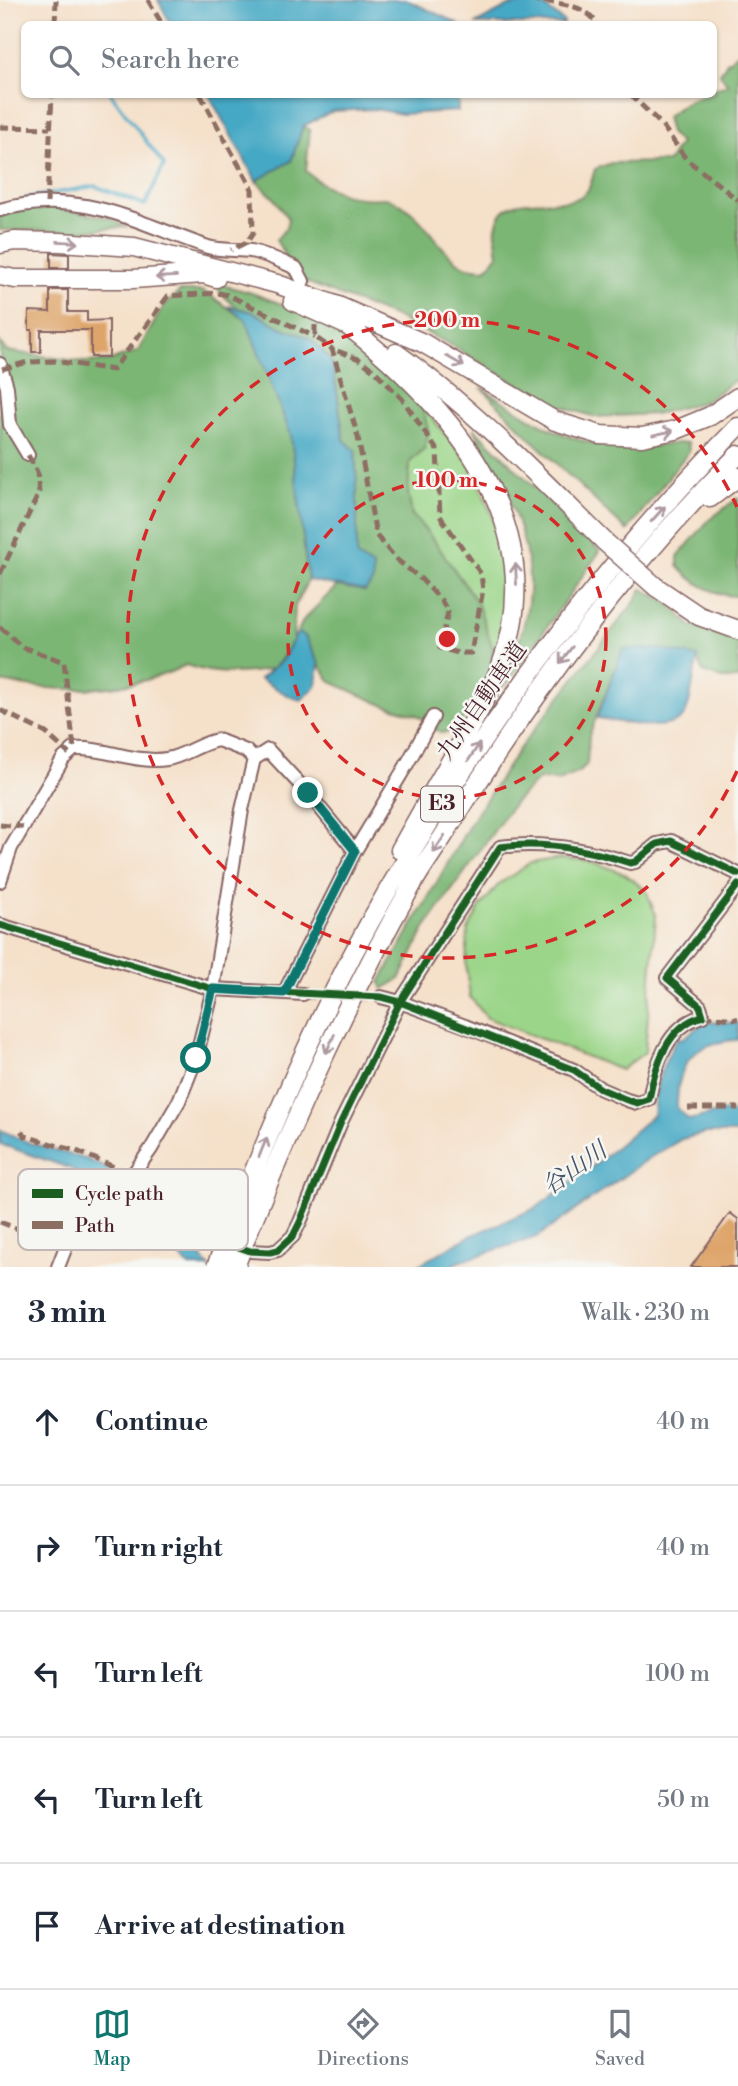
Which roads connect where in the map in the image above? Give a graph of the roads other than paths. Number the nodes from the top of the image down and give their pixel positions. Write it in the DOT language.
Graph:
graph roads {
  1 [pos="0,210"];
  2 [pos="0,244"];
  3 [pos="0,276"];
  4 [pos="303,281"];
  5 [pos="371,321"];
  6 [pos="348,326"];
  7 [pos="0,364"];
  8 [pos="738,397"];
  9 [pos="738,427"];
  10 [pos="28,455"];
  11 [pos="738,455"];
  12 [pos="738,477"];
  13 [pos="608,538"];
  14 [pos="659,582"];
  15 [pos="738,619"];
  16 [pos="588,626"];
  17 [pos="738,630"];
  18 [pos="433,717"];
  19 [pos="254,758"];
  20 [pos="355,851"];
  21 [pos="738,874"];
  22 [pos="0,881"];
  23 [pos="738,885"];
  24 [pos="0,925"];
  25 [pos="345,970"];
  26 [pos="213,989"];
  27 [pos="284,993"];
  28 [pos="303,994"];
  29 [pos="381,997"];
  30 [pos="400,1002"];
  31 [pos="136,1169"];
  32 [pos="248,1201"];
  33 [pos="248,1215"];
  34 [pos="65,1250"];
  35 [pos="228,1250"];
  36 [pos="247,1250"];
  37 [pos="58,1267"];
  38 [pos="216,1267"];
  1 -- 4 [label="street"];
  2 -- 5 [label="highway, one-way"];
  6 -- 3 [label="highway, one-way"];
  5 -- 8 [label="highway, one-way"];
  5 -- 13 [label="highway"];
  6 -- 13 [label="highway"];
  25 -- 6 [label="highway, one-way"];
  7 -- 10 [label="street"];
  25 -- 9 [label="highway, 九州自動車道 / E3, one-way"];
  11 -- 16 [label="highway, 九州自動車道 / E3"];
  12 -- 16 [label="highway"];
  13 -- 14 [label="highway"];
  14 -- 15 [label="highway"];
  14 -- 17 [label="highway"];
  16 -- 33 [label="highway, 九州自動車道 / E3, one-way"];
  18 -- 20 [label="street"];
  19 -- 20 [label="street"];
  19 -- 22 [label="street"];
  19 -- 26 [label="street"];
  20 -- 27 [label="street"];
  21 -- 30 [label="street"];
  23 -- 30 [label="street"];
  24 -- 26 [label="street"];
  32 -- 25 [label="highway, 九州自動車道 / E3, one-way"];
  26 -- 27 [label="street"];
  26 -- 31 [label="street"];
  27 -- 28 [label="street"];
  29 -- 30 [label="street"];
  30 -- 36 [label="street"];
  34 -- 37 [label="street"];
  35 -- 38 [label="highway, 九州自動車道 / E3, bridge"];
}
